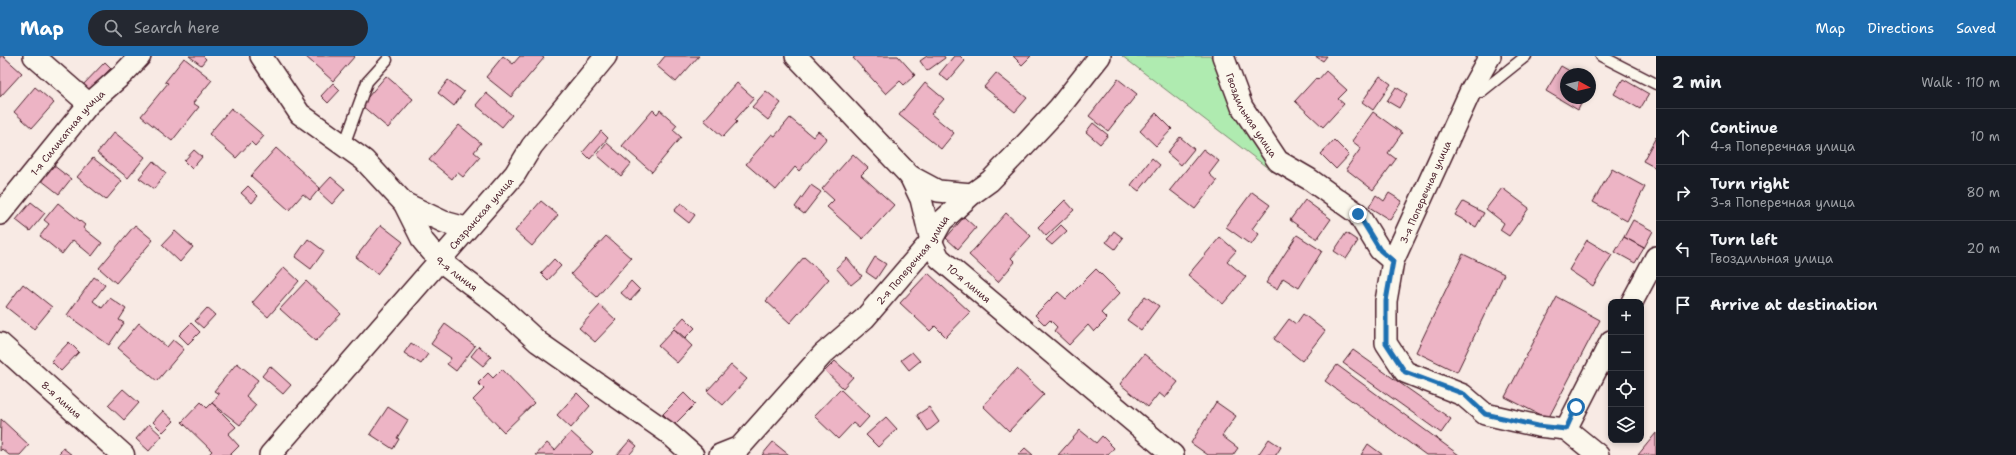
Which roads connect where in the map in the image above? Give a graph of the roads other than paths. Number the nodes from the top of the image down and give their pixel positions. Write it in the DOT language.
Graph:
graph roads {
  1 [pos="34,56"];
  2 [pos="140,56"];
  3 [pos="261,56"];
  4 [pos="606,56"];
  5 [pos="796,56"];
  6 [pos="1100,56"];
  7 [pos="1223,56"];
  8 [pos="1490,56"];
  9 [pos="1526,56"];
  10 [pos="1601,56"];
  11 [pos="387,60"];
  12 [pos="1656,84"];
  13 [pos="1471,90"];
  14 [pos="88,104"];
  15 [pos="344,145"];
  16 [pos="910,176"];
  17 [pos="972,194"];
  18 [pos="404,203"];
  19 [pos="0,214"];
  20 [pos="466,228"];
  21 [pos="931,241"];
  22 [pos="1656,257"];
  23 [pos="439,260"];
  24 [pos="1393,261"];
  25 [pos="1634,299"];
  26 [pos="0,344"];
  27 [pos="1608,347"];
  28 [pos="1566,429"];
  29 [pos="123,455"];
  30 [pos="270,455"];
  31 [pos="693,455"];
  32 [pos="720,455"];
  33 [pos="1173,455"];
  34 [pos="1598,455"];
  1 -- 14 [label="street"];
  2 -- 14 [label="street, 1-я Силикатная улица"];
  3 -- 15 [label="street, 9-я линия"];
  4 -- 20 [label="street, Сызранская улица"];
  5 -- 16 [label="street, 10-я линия"];
  6 -- 17 [label="street, 2-я Поперечная улица"];
  7 -- 24 [label="street, Гвоздильная улица"];
  8 -- 13 [label="street, 3-я Поперечная улица"];
  9 -- 13 [label="lane"];
  10 -- 12 [label="lane"];
  11 -- 15 [label="lane"];
  13 -- 24 [label="street, 3-я Поперечная улица"];
  14 -- 19 [label="street, 1-я Силикатная улица"];
  15 -- 18 [label="street, 9-я линия"];
  16 -- 17 [label="street"];
  16 -- 21 [label="street, 10-я линия"];
  17 -- 21 [label="street, 2-я Поперечная улица"];
  18 -- 20 [label="street"];
  18 -- 23 [label="street, 9-я линия"];
  20 -- 23 [label="street, Сызранская улица"];
  21 -- 32 [label="street, 2-я Поперечная улица"];
  21 -- 33 [label="street, 10-я линия"];
  22 -- 25 [label="street"];
  23 -- 30 [label="street, Сызранская улица"];
  23 -- 31 [label="street, 9-я линия"];
  24 -- 28 [label="street, 3-я Поперечная улица"];
  26 -- 29 [label="street, 8-я линия"];
  27 -- 28 [label="street"];
  28 -- 34 [label="street"];
}
